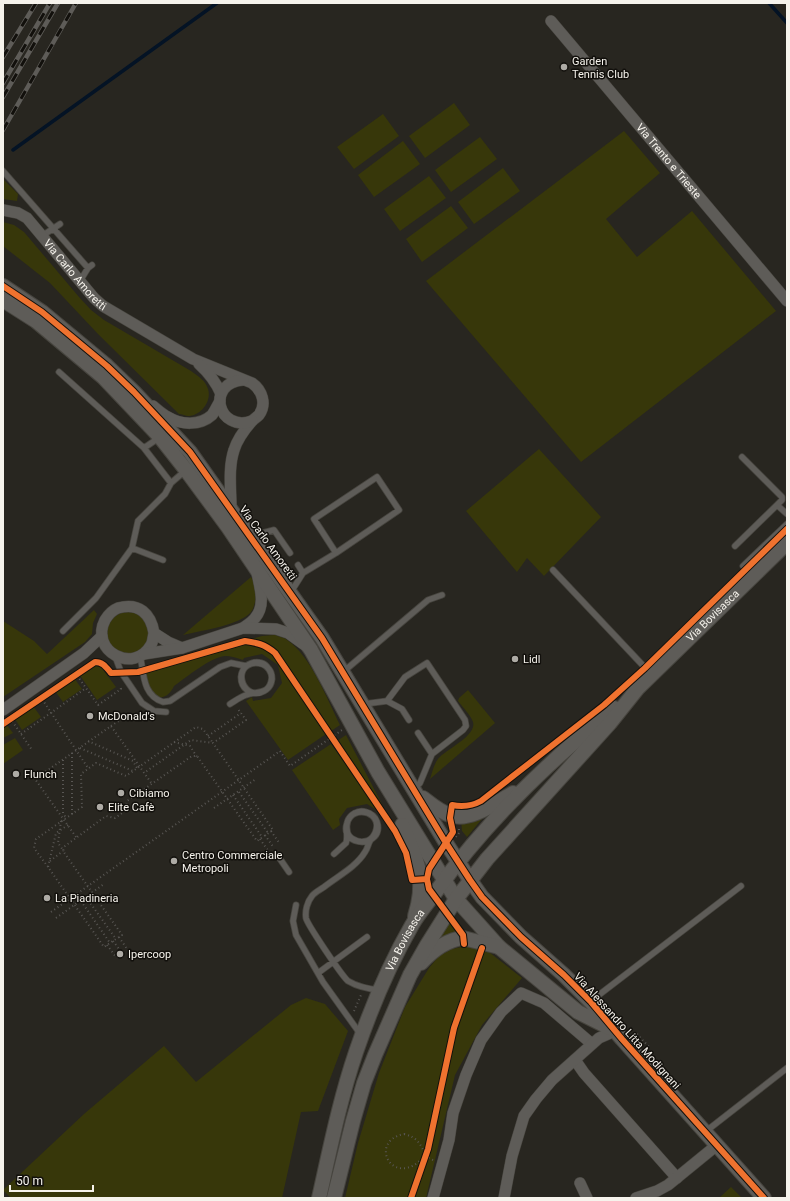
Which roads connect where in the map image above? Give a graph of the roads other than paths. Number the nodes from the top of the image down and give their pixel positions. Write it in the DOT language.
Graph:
graph roads {
  1 [pos="551,21"];
  2 [pos="3,171"];
  3 [pos="3,210"];
  4 [pos="60,224"];
  5 [pos="54,229"];
  6 [pos="42,236"];
  7 [pos="80,281"];
  8 [pos="3,286"];
  9 [pos="3,300"];
  10 [pos="787,301"];
  11 [pos="193,359"];
  12 [pos="59,372"];
  13 [pos="243,380"];
  14 [pos="134,392"];
  15 [pos="220,398"];
  16 [pos="252,420"];
  17 [pos="160,437"];
  18 [pos="144,448"];
  19 [pos="742,457"];
  20 [pos="186,470"];
  21 [pos="171,483"];
  22 [pos="777,505"];
  23 [pos="230,508"];
  24 [pos="787,514"];
  25 [pos="787,524"];
  26 [pos="251,536"];
  27 [pos="787,543"];
  28 [pos="735,546"];
  29 [pos="132,548"];
  30 [pos="290,553"];
  31 [pos="336,553"];
  32 [pos="163,560"];
  33 [pos="298,565"];
  34 [pos="256,569"];
  35 [pos="553,570"];
  36 [pos="303,573"];
  37 [pos="752,576"];
  38 [pos="290,592"];
  39 [pos="442,595"];
  40 [pos="243,628"];
  41 [pos="63,630"];
  42 [pos="154,633"];
  43 [pos="102,636"];
  44 [pos="182,648"];
  45 [pos="311,650"];
  46 [pos="111,652"];
  47 [pos="84,653"];
  48 [pos="142,655"];
  49 [pos="250,664"];
  50 [pos="343,672"];
  51 [pos="651,674"];
  52 [pos="638,688"];
  53 [pos="256,693"];
  54 [pos="387,701"];
  55 [pos="230,704"];
  56 [pos="362,704"];
  57 [pos="166,712"];
  58 [pos="7,717"];
  59 [pos="409,720"];
  60 [pos="418,733"];
  61 [pos="432,754"];
  62 [pos="378,772"];
  63 [pos="526,786"];
  64 [pos="415,790"];
  65 [pos="347,831"];
  66 [pos="371,839"];
  67 [pos="334,854"];
  68 [pos="278,856"];
  69 [pos="458,861"];
  70 [pos="289,872"];
  71 [pos="444,880"];
  72 [pos="470,880"];
  73 [pos="741,886"];
  74 [pos="456,899"];
  75 [pos="296,905"];
  76 [pos="412,924"];
  77 [pos="367,937"];
  78 [pos="499,948"];
  79 [pos="333,962"];
  80 [pos="318,973"];
  81 [pos="410,975"];
  82 [pos="380,990"];
  83 [pos="591,1002"];
  84 [pos="615,1031"];
  85 [pos="362,1035"];
  86 [pos="592,1044"];
  87 [pos="575,1060"];
  88 [pos="787,1068"];
  89 [pos="705,1132"];
  90 [pos="717,1145"];
  91 [pos="677,1178"];
  92 [pos="580,1183"];
  93 [pos="319,1198"];
  94 [pos="334,1198"];
  95 [pos="433,1198"];
  96 [pos="504,1198"];
  97 [pos="587,1198"];
  98 [pos="636,1198"];
  99 [pos="764,1198"];
  1 -- 10 [label="street, Via Trento e Trieste"];
  2 -- 5 [label="lane"];
  3 -- 6 [label="street, Via Carlo Amoretti"];
  4 -- 5 [label="lane, Via Carlo Amoretti"];
  5 -- 6 [label="lane, Via Carlo Amoretti"];
  5 -- 7 [label="lane"];
  6 -- 7 [label="street, Via Carlo Amoretti"];
  7 -- 11 [label="street, Via Carlo Amoretti"];
  8 -- 14 [label="street, Via Carlo Amoretti"];
  9 -- 17 [label="street"];
  11 -- 13 [label="street, Via Carlo Amoretti"];
  11 -- 15 [label="street, Via Carlo Amoretti"];
  12 -- 18 [label="lane"];
  13 -- 15 [label="street, Via Carlo Amoretti"];
  13 -- 16 [label="street, Via Carlo Amoretti"];
  14 -- 15 [label="street, Via Carlo Amoretti"];
  14 -- 23 [label="street, Via Carlo Amoretti"];
  15 -- 16 [label="street, Via Carlo Amoretti"];
  16 -- 23 [label="street, Via Carlo Amoretti"];
  17 -- 18 [label="lane"];
  17 -- 20 [label="street"];
  18 -- 21 [label="lane"];
  19 -- 22 [label="lane"];
  20 -- 21 [label="lane"];
  20 -- 34 [label="street"];
  21 -- 29 [label="lane"];
  22 -- 24 [label="lane"];
  22 -- 28 [label="lane"];
  23 -- 26 [label="street, Via Carlo Amoretti"];
  25 -- 37 [label="lane"];
  26 -- 30 [label="lane"];
  26 -- 38 [label="street, Via Carlo Amoretti"];
  27 -- 37 [label="street, Via Bovisasca"];
  29 -- 32 [label="lane"];
  29 -- 41 [label="lane"];
  31 -- 31 [label="lane"];
  31 -- 36 [label="lane"];
  33 -- 36 [label="lane"];
  34 -- 40 [label="street"];
  34 -- 45 [label="street"];
  35 -- 51 [label="lane"];
  36 -- 38 [label="lane"];
  37 -- 51 [label="street, Via Bovisasca"];
  38 -- 50 [label="street, Via Carlo Amoretti"];
  39 -- 50 [label="lane"];
  40 -- 44 [label="street"];
  40 -- 45 [label="street"];
  42 -- 43 [label="street"];
  42 -- 44 [label="street"];
  42 -- 48 [label="street"];
  43 -- 46 [label="street"];
  43 -- 47 [label="street"];
  44 -- 48 [label="street"];
  45 -- 62 [label="street"];
  46 -- 47 [label="street"];
  46 -- 48 [label="street"];
  46 -- 57 [label="lane"];
  47 -- 58 [label="street"];
  48 -- 49 [label="lane"];
  49 -- 53 [label="lane"];
  49 -- 53 [label="lane"];
  50 -- 56 [label="street, Via Carlo Amoretti"];
  51 -- 52 [label="street, Via Bovisasca"];
  52 -- 63 [label="street, Via Bovisasca"];
  52 -- 72 [label="street, Via Bovisasca"];
  53 -- 55 [label="lane"];
  54 -- 56 [label="lane"];
  54 -- 59 [label="lane"];
  54 -- 61 [label="lane"];
  56 -- 64 [label="street, Via Carlo Amoretti"];
  60 -- 61 [label="lane"];
  61 -- 64 [label="lane"];
  62 -- 71 [label="street"];
  62 -- 76 [label="street"];
  63 -- 64 [label="street"];
  63 -- 69 [label="street, Via Bovisasca"];
  64 -- 69 [label="street, Via Carlo Amoretti"];
  65 -- 66 [label="lane"];
  65 -- 66 [label="lane"];
  65 -- 67 [label="lane"];
  66 -- 79 [label="lane"];
  68 -- 70 [label="lane"];
  69 -- 71 [label="street, Via Bovisasca"];
  69 -- 72 [label="street, Via Alessandro Litta Modignani"];
  71 -- 74 [label="street"];
  71 -- 76 [label="street, Via Bovisasca"];
  72 -- 74 [label="street, Via Bovisasca"];
  72 -- 83 [label="street, Via Alessandro Litta Modignani"];
  73 -- 83 [label="lane"];
  74 -- 78 [label="street, Via Alessandro Litta Modignani"];
  74 -- 81 [label="street, Via Bovisasca"];
  75 -- 80 [label="lane"];
  76 -- 82 [label="street, Via Bovisasca"];
  77 -- 79 [label="lane"];
  78 -- 81 [label="street"];
  78 -- 84 [label="street, Via Alessandro Litta Modignani"];
  79 -- 80 [label="lane"];
  79 -- 82 [label="lane"];
  80 -- 85 [label="lane"];
  81 -- 94 [label="street, Via Bovisasca"];
  82 -- 85 [label="street, Via Bovisasca"];
  83 -- 84 [label="street, Via Alessandro Litta Modignani"];
  84 -- 86 [label="street"];
  84 -- 89 [label="street, Via Alessandro Litta Modignani"];
  85 -- 93 [label="street, Via Bovisasca"];
  86 -- 87 [label="street"];
  86 -- 95 [label="street"];
  87 -- 91 [label="street"];
  87 -- 96 [label="street"];
  88 -- 89 [label="lane"];
  89 -- 90 [label="street, Via Alessandro Litta Modignani"];
  90 -- 91 [label="street"];
  90 -- 99 [label="street, Via Alessandro Litta Modignani"];
  91 -- 98 [label="street"];
  92 -- 97 [label="street"];
}
